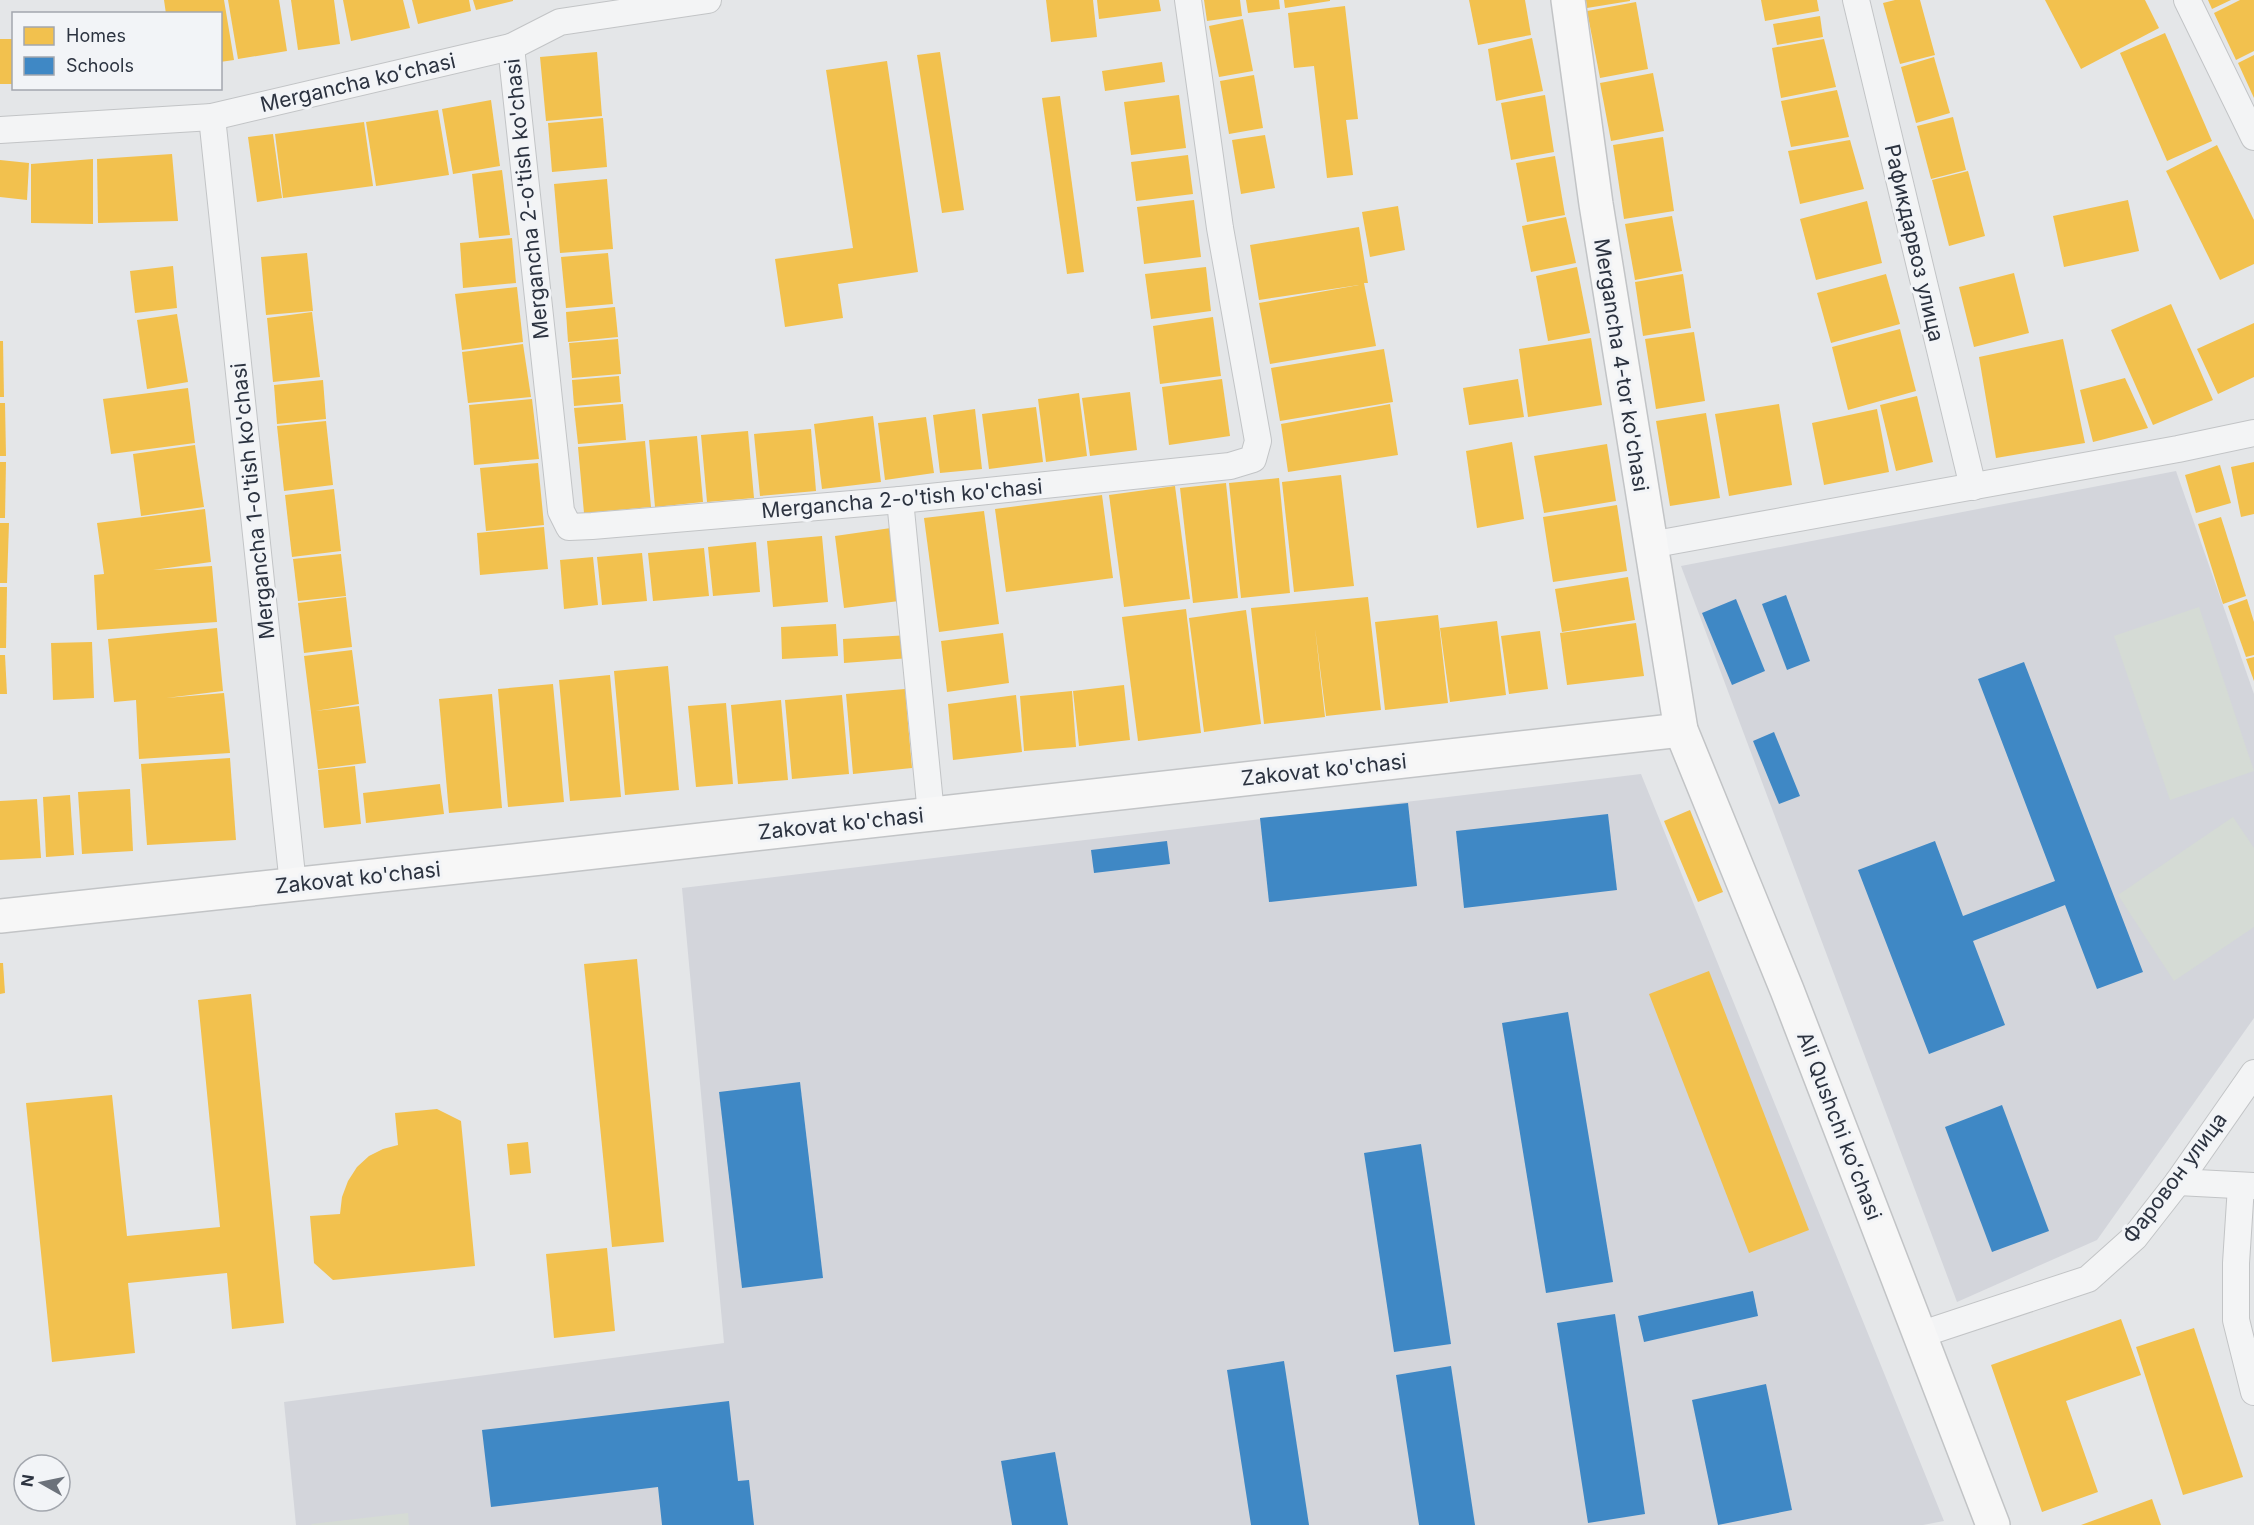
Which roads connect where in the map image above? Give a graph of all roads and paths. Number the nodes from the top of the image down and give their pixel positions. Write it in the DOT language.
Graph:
graph roads {
  1 [pos="708,0"];
  2 [pos="1188,0"];
  3 [pos="1568,0"];
  4 [pos="1856,0"];
  5 [pos="2187,0"];
  6 [pos="559,11"];
  7 [pos="511,47"];
  8 [pos="212,117"];
  9 [pos="0,130"];
  10 [pos="2254,137"];
  11 [pos="2254,433"];
  12 [pos="1973,487"];
  13 [pos="900,500"];
  14 [pos="1650,545"];
  15 [pos="1681,729"];
  16 [pos="931,814"];
  17 [pos="293,885"];
  18 [pos="0,916"];
  19 [pos="2254,1073"];
  20 [pos="2178,1182"];
  21 [pos="2248,1186"];
  22 [pos="1919,1335"];
  23 [pos="2254,1392"];
  24 [pos="1993,1525"];
  1 -- 6 [label="street, Mergancha koʻchasi"];
  2 -- 13 [label="street, Mergancha 2-o'tish ko'chasi"];
  3 -- 14 [label="street, Mergancha 4-tor ko'chasi"];
  4 -- 12 [label="street, Рафикдарвоз улица"];
  5 -- 10 [label="street"];
  6 -- 7 [label="street, Mergancha koʻchasi"];
  7 -- 8 [label="street, Mergancha koʻchasi"];
  7 -- 13 [label="street, Mergancha 2-o'tish ko'chasi"];
  8 -- 9 [label="street, Mergancha koʻchasi"];
  8 -- 17 [label="street, Mergancha 1-o'tish ko'chasi"];
  11 -- 12 [label="street"];
  12 -- 14 [label="street"];
  13 -- 16 [label="street"];
  14 -- 15 [label="street, Mergancha 4-tor ko'chasi"];
  15 -- 16 [label="street, Zakovat ko'chasi"];
  15 -- 22 [label="street, Ali Qushchi koʻchasi"];
  16 -- 17 [label="street, Zakovat ko'chasi"];
  17 -- 18 [label="street, Zakovat ko'chasi"];
  19 -- 20 [label="street, Фаровон улица"];
  20 -- 21 [label="street"];
  20 -- 22 [label="street, Фаровон улица"];
  21 -- 23 [label="street"];
  22 -- 24 [label="street, Ali Qushchi koʻchasi"];
}
